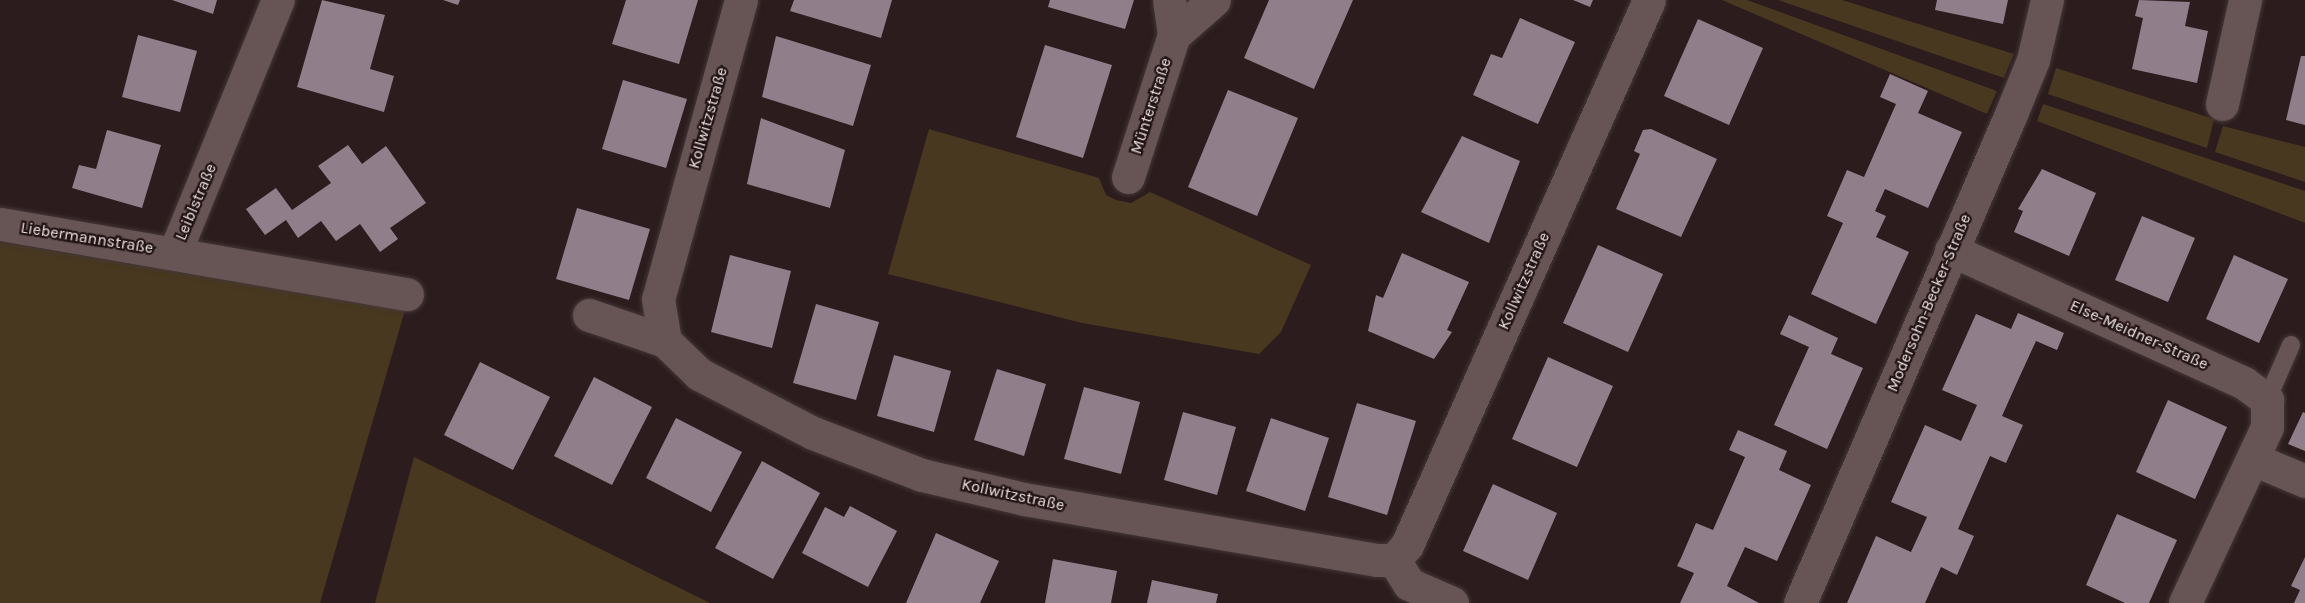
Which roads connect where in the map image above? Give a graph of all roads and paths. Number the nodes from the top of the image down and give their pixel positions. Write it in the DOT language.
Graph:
graph roads {
  1 [pos="278,0"];
  2 [pos="741,0"];
  3 [pos="1169,0"];
  4 [pos="1214,0"];
  5 [pos="1649,0"];
  6 [pos="2047,0"];
  7 [pos="2245,0"];
  8 [pos="1174,35"];
  9 [pos="2222,105"];
  10 [pos="1128,177"];
  11 [pos="0,224"];
  12 [pos="1951,250"];
  13 [pos="175,252"];
  14 [pos="407,294"];
  15 [pos="589,315"];
  16 [pos="665,341"];
  17 [pos="2291,345"];
  18 [pos="2267,400"];
  19 [pos="2253,459"];
  20 [pos="2305,482"];
  21 [pos="1394,560"];
  22 [pos="1452,603"];
  23 [pos="1800,603"];
  24 [pos="2185,603"];
  1 -- 13 [label="street, Leiblstraße"];
  2 -- 16 [label="street, Kollwitzstraße"];
  3 -- 8 [label="street, Münterstraße"];
  4 -- 8 [label="street, Münterstraße"];
  5 -- 21 [label="street, Kollwitzstraße"];
  6 -- 12 [label="street, Modersohn-Becker-Straße"];
  7 -- 9 [label="street"];
  8 -- 10 [label="street, Münterstraße"];
  11 -- 13 [label="street, Liebermannstraße"];
  12 -- 18 [label="street, Else-Meidner-Straße"];
  12 -- 23 [label="street, Modersohn-Becker-Straße"];
  13 -- 14 [label="street, Leiblstraße"];
  15 -- 16 [label="street, Kollwitzstraße"];
  16 -- 21 [label="street, Kollwitzstraße"];
  17 -- 18 [label="lane"];
  18 -- 19 [label="street"];
  19 -- 20 [label="street"];
  19 -- 24 [label="street"];
  21 -- 22 [label="street"];
}
